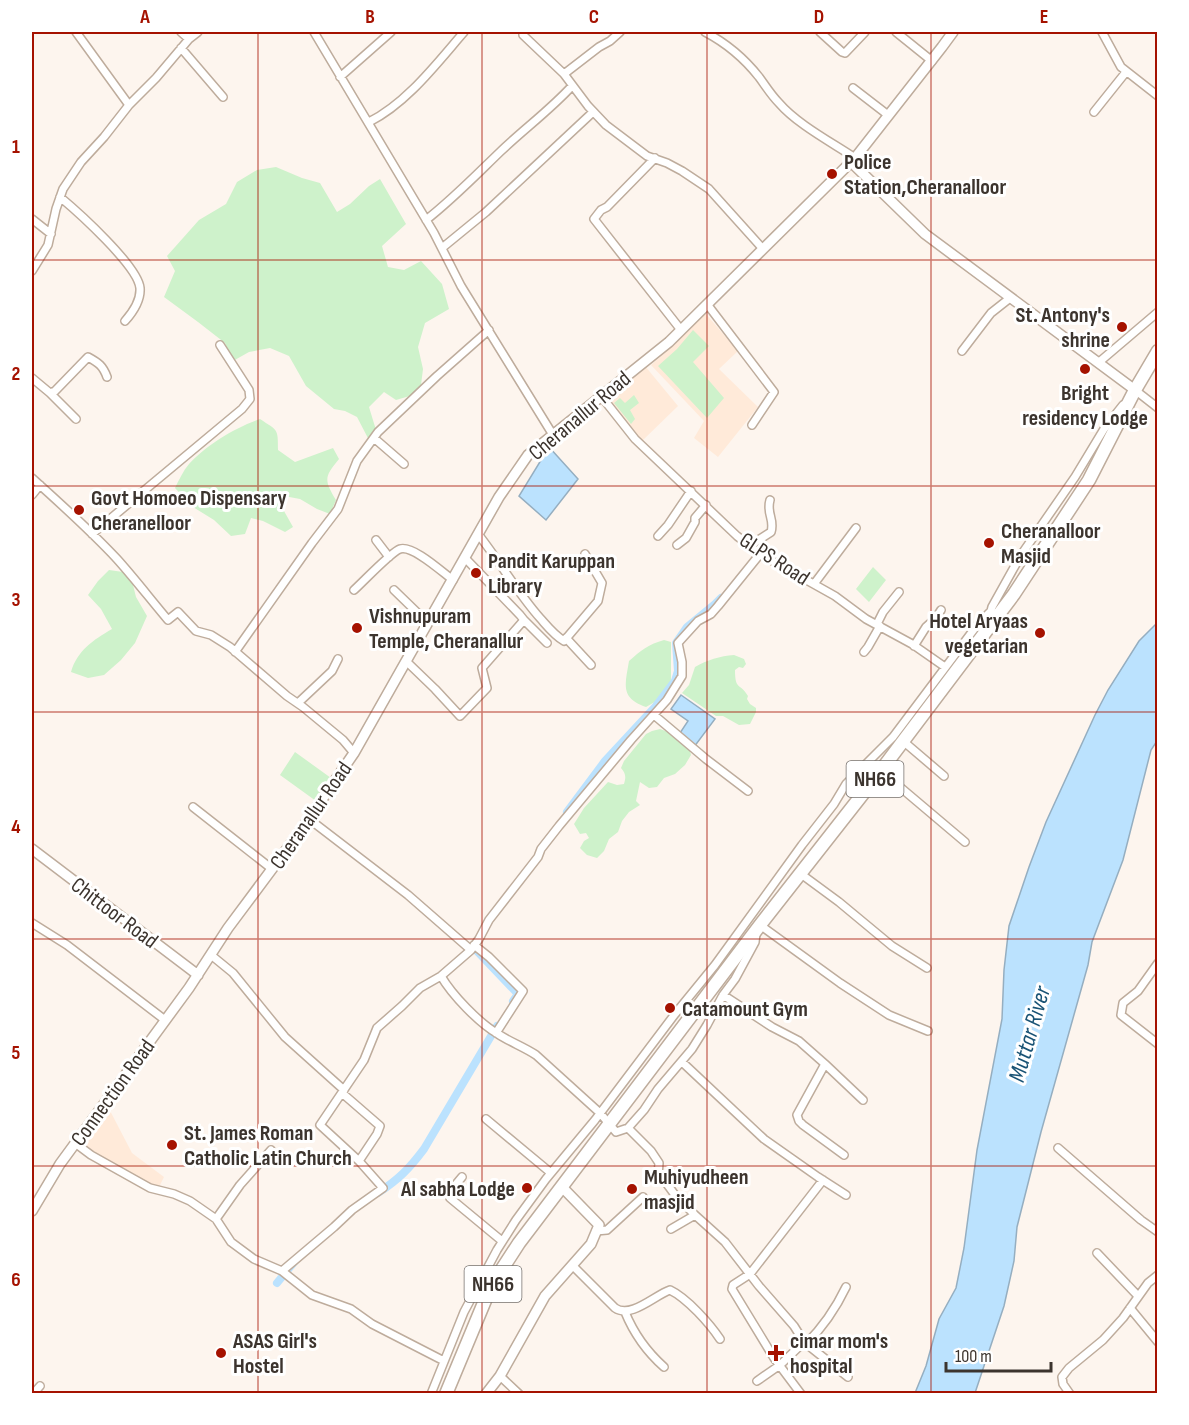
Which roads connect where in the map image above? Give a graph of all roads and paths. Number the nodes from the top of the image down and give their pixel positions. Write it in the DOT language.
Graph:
graph roads {
  1 [pos="76,32"];
  2 [pos="181,32"];
  3 [pos="198,32"];
  4 [pos="314,32"];
  5 [pos="391,32"];
  6 [pos="464,32"];
  7 [pos="523,32"];
  8 [pos="621,32"];
  9 [pos="705,32"];
  10 [pos="820,32"];
  11 [pos="865,32"];
  12 [pos="896,32"];
  13 [pos="953,32"];
  14 [pos="1102,32"];
  15 [pos="189,39"];
  16 [pos="181,48"];
  17 [pos="932,61"];
  18 [pos="1126,72"];
  19 [pos="564,74"];
  20 [pos="340,77"];
  21 [pos="572,86"];
  22 [pos="853,88"];
  23 [pos="1158,96"];
  24 [pos="224,97"];
  25 [pos="129,105"];
  26 [pos="593,112"];
  27 [pos="1094,112"];
  28 [pos="888,116"];
  29 [pos="369,122"];
  30 [pos="654,158"];
  31 [pos="853,160"];
  32 [pos="60,197"];
  33 [pos="32,219"];
  34 [pos="426,220"];
  35 [pos="51,234"];
  36 [pos="442,248"];
  37 [pos="763,249"];
  38 [pos="32,271"];
  39 [pos="1010,298"];
  40 [pos="707,304"];
  41 [pos="1158,312"];
  42 [pos="125,321"];
  43 [pos="489,330"];
  44 [pos="681,330"];
  45 [pos="220,345"];
  46 [pos="962,351"];
  47 [pos="1158,351"];
  48 [pos="1098,363"];
  49 [pos="106,377"];
  50 [pos="32,378"];
  51 [pos="1135,390"];
  52 [pos="50,393"];
  53 [pos="601,396"];
  54 [pos="1158,408"];
  55 [pos="76,419"];
  56 [pos="752,425"];
  57 [pos="553,435"];
  58 [pos="374,438"];
  59 [pos="404,464"];
  60 [pos="32,478"];
  61 [pos="40,485"];
  62 [pos="691,491"];
  63 [pos="32,495"];
  64 [pos="770,500"];
  65 [pos="706,505"];
  66 [pos="856,528"];
  67 [pos="93,534"];
  68 [pos="478,534"];
  69 [pos="658,536"];
  70 [pos="376,540"];
  71 [pos="677,545"];
  72 [pos="756,551"];
  73 [pos="585,554"];
  74 [pos="389,557"];
  75 [pos="465,558"];
  76 [pos="453,580"];
  77 [pos="814,584"];
  78 [pos="354,590"];
  79 [pos="394,590"];
  80 [pos="899,592"];
  81 [pos="941,610"];
  82 [pos="524,620"];
  83 [pos="428,623"];
  84 [pos="878,625"];
  85 [pos="566,638"];
  86 [pos="547,643"];
  87 [pos="914,646"];
  88 [pos="235,652"];
  89 [pos="864,652"];
  90 [pos="338,659"];
  91 [pos="407,662"];
  92 [pos="591,665"];
  93 [pos="945,667"];
  94 [pos="298,703"];
  95 [pos="654,715"];
  96 [pos="903,741"];
  97 [pos="354,753"];
  98 [pos="881,771"];
  99 [pos="944,776"];
  100 [pos="748,791"];
  101 [pos="193,807"];
  102 [pos="309,819"];
  103 [pos="965,842"];
  104 [pos="32,849"];
  105 [pos="272,868"];
  106 [pos="801,874"];
  107 [pos="32,923"];
  108 [pos="759,928"];
  109 [pos="472,947"];
  110 [pos="211,955"];
  111 [pos="1158,963"];
  112 [pos="927,968"];
  113 [pos="198,975"];
  114 [pos="441,976"];
  115 [pos="723,995"];
  116 [pos="165,1020"];
  117 [pos="928,1031"];
  118 [pos="494,1032"];
  119 [pos="1158,1044"];
  120 [pos="682,1062"];
  121 [pos="825,1064"];
  122 [pos="343,1091"];
  123 [pos="863,1100"];
  124 [pos="600,1113"];
  125 [pos="486,1119"];
  126 [pos="609,1125"];
  127 [pos="628,1128"];
  128 [pos="75,1143"];
  129 [pos="1058,1148"];
  130 [pos="271,1150"];
  131 [pos="844,1155"];
  132 [pos="359,1161"];
  133 [pos="551,1173"];
  134 [pos="658,1176"];
  135 [pos="462,1177"];
  136 [pos="823,1180"];
  137 [pos="651,1182"];
  138 [pos="562,1187"];
  139 [pos="846,1195"];
  140 [pos="643,1197"];
  141 [pos="32,1211"];
  142 [pos="695,1215"];
  143 [pos="216,1219"];
  144 [pos="671,1229"];
  145 [pos="596,1231"];
  146 [pos="1157,1231"];
  147 [pos="502,1241"];
  148 [pos="1097,1253"];
  149 [pos="572,1265"];
  150 [pos="284,1273"];
  151 [pos="750,1274"];
  152 [pos="1158,1275"];
  153 [pos="846,1287"];
  154 [pos="1138,1296"];
  155 [pos="1130,1308"];
  156 [pos="625,1312"];
  157 [pos="720,1339"];
  158 [pos="1158,1342"];
  159 [pos="805,1343"];
  160 [pos="444,1361"];
  161 [pos="780,1365"];
  162 [pos="664,1367"];
  163 [pos="500,1376"];
  164 [pos="848,1377"];
  165 [pos="757,1382"];
  166 [pos="40,1386"];
  167 [pos="33,1394"];
  168 [pos="431,1394"];
  169 [pos="446,1394"];
  170 [pos="486,1394"];
  171 [pos="519,1394"];
  172 [pos="801,1394"];
  173 [pos="1070,1394"];
  1 -- 25 [label="street"];
  2 -- 15 [label="street"];
  3 -- 15 [label="street"];
  4 -- 20 [label="street"];
  5 -- 20 [label="street"];
  6 -- 29 [label="street"];
  7 -- 19 [label="street"];
  8 -- 19 [label="street"];
  9 -- 31 [label="street"];
  10 -- 11 [label="street"];
  12 -- 17 [label="street"];
  13 -- 17 [label="main road, Cheranallur Road"];
  14 -- 18 [label="street"];
  15 -- 16 [label="street"];
  16 -- 24 [label="street"];
  16 -- 25 [label="street"];
  17 -- 28 [label="main road, Cheranallur Road"];
  18 -- 23 [label="street"];
  18 -- 27 [label="street"];
  19 -- 21 [label="street"];
  20 -- 29 [label="street"];
  21 -- 26 [label="street"];
  21 -- 34 [label="street"];
  22 -- 28 [label="street"];
  25 -- 32 [label="street"];
  26 -- 30 [label="street"];
  26 -- 36 [label="street"];
  28 -- 31 [label="main road, Cheranallur Road"];
  29 -- 34 [label="street"];
  30 -- 37 [label="street"];
  30 -- 44 [label="street"];
  31 -- 37 [label="main road, Cheranallur Road"];
  31 -- 39 [label="main road"];
  32 -- 35 [label="street"];
  32 -- 42 [label="street"];
  33 -- 35 [label="street"];
  34 -- 36 [label="street"];
  35 -- 38 [label="street"];
  36 -- 43 [label="street"];
  37 -- 40 [label="main road, Cheranallur Road"];
  39 -- 46 [label="street"];
  39 -- 48 [label="main road"];
  40 -- 44 [label="main road, Cheranallur Road"];
  40 -- 56 [label="street"];
  41 -- 48 [label="street"];
  43 -- 57 [label="street"];
  43 -- 58 [label="street"];
  44 -- 53 [label="main road, Cheranallur Road"];
  45 -- 67 [label="street"];
  47 -- 51 [label="highway, NH66"];
  48 -- 51 [label="main road"];
  49 -- 52 [label="street"];
  50 -- 52 [label="street"];
  51 -- 54 [label="street"];
  51 -- 93 [label="street"];
  51 -- 96 [label="highway, NH66"];
  52 -- 55 [label="street"];
  53 -- 57 [label="main road, Cheranallur Road"];
  53 -- 62 [label="street, GLPS Road"];
  57 -- 68 [label="main road, Cheranallur Road"];
  58 -- 59 [label="street"];
  58 -- 88 [label="street"];
  60 -- 61 [label="street"];
  61 -- 63 [label="street"];
  61 -- 67 [label="street"];
  62 -- 65 [label="street, GLPS Road"];
  62 -- 69 [label="street"];
  64 -- 72 [label="street"];
  65 -- 71 [label="street"];
  65 -- 72 [label="street, GLPS Road"];
  66 -- 77 [label="street"];
  67 -- 88 [label="street"];
  68 -- 75 [label="main road, Cheranallur Road"];
  68 -- 85 [label="street"];
  70 -- 74 [label="street"];
  72 -- 77 [label="street, GLPS Road"];
  72 -- 95 [label="street"];
  73 -- 85 [label="street"];
  74 -- 76 [label="street"];
  74 -- 78 [label="street"];
  75 -- 76 [label="main road, Cheranallur Road"];
  75 -- 82 [label="street"];
  76 -- 83 [label="main road, Cheranallur Road"];
  77 -- 84 [label="street, GLPS Road"];
  79 -- 83 [label="street"];
  80 -- 84 [label="street"];
  81 -- 87 [label="street"];
  82 -- 86 [label="street"];
  82 -- 91 [label="street"];
  83 -- 91 [label="main road, Cheranallur Road"];
  84 -- 87 [label="street, GLPS Road"];
  84 -- 89 [label="street"];
  85 -- 92 [label="street"];
  87 -- 93 [label="street, GLPS Road"];
  88 -- 94 [label="street"];
  90 -- 94 [label="street"];
  91 -- 97 [label="main road, Cheranallur Road"];
  93 -- 124 [label="street"];
  94 -- 97 [label="street"];
  95 -- 100 [label="street"];
  95 -- 109 [label="street"];
  96 -- 98 [label="highway, NH66"];
  96 -- 99 [label="street"];
  97 -- 102 [label="main road, Cheranallur Road"];
  98 -- 103 [label="street"];
  98 -- 106 [label="highway, NH66"];
  101 -- 105 [label="street"];
  102 -- 105 [label="main road, Cheranallur Road"];
  102 -- 109 [label="street"];
  104 -- 113 [label="main road, Chittoor Road"];
  105 -- 110 [label="main road, Cheranallur Road"];
  106 -- 108 [label="highway, NH66"];
  106 -- 112 [label="street"];
  107 -- 116 [label="street"];
  108 -- 115 [label="street"];
  108 -- 117 [label="street"];
  108 -- 126 [label="highway, NH66"];
  109 -- 114 [label="street"];
  109 -- 118 [label="street"];
  110 -- 113 [label="main road, Cheranallur Road"];
  110 -- 122 [label="street"];
  111 -- 119 [label="street"];
  113 -- 116 [label="main road, Connection Road"];
  114 -- 118 [label="street"];
  114 -- 122 [label="street"];
  115 -- 120 [label="street"];
  115 -- 121 [label="street"];
  116 -- 128 [label="main road, Connection Road"];
  118 -- 124 [label="street"];
  120 -- 127 [label="street"];
  120 -- 136 [label="street"];
  121 -- 123 [label="street"];
  121 -- 131 [label="street"];
  122 -- 132 [label="street"];
  122 -- 132 [label="street"];
  124 -- 126 [label="street"];
  124 -- 133 [label="street"];
  125 -- 133 [label="street"];
  126 -- 127 [label="street"];
  126 -- 138 [label="highway, NH66"];
  127 -- 134 [label="street"];
  128 -- 141 [label="main road, Connection Road"];
  128 -- 143 [label="street"];
  129 -- 146 [label="street"];
  130 -- 143 [label="street"];
  132 -- 150 [label="street"];
  133 -- 147 [label="street"];
  134 -- 137 [label="street"];
  134 -- 142 [label="street"];
  135 -- 147 [label="street"];
  136 -- 139 [label="street"];
  136 -- 151 [label="street"];
  138 -- 145 [label="main road"];
  138 -- 169 [label="highway, NH66"];
  140 -- 145 [label="street"];
  142 -- 144 [label="street"];
  142 -- 151 [label="street"];
  143 -- 150 [label="street"];
  145 -- 149 [label="main road"];
  147 -- 160 [label="street"];
  148 -- 154 [label="street"];
  149 -- 156 [label="street"];
  149 -- 163 [label="main road"];
  150 -- 160 [label="street"];
  151 -- 159 [label="street"];
  151 -- 161 [label="street"];
  152 -- 154 [label="street"];
  153 -- 159 [label="street"];
  154 -- 155 [label="street"];
  155 -- 158 [label="street"];
  155 -- 173 [label="street"];
  156 -- 157 [label="street"];
  156 -- 162 [label="street"];
  159 -- 161 [label="street"];
  159 -- 164 [label="street"];
  160 -- 168 [label="street"];
  161 -- 165 [label="street"];
  161 -- 172 [label="street"];
  163 -- 170 [label="main road"];
  163 -- 171 [label="street"];
  166 -- 167 [label="street"];
}
